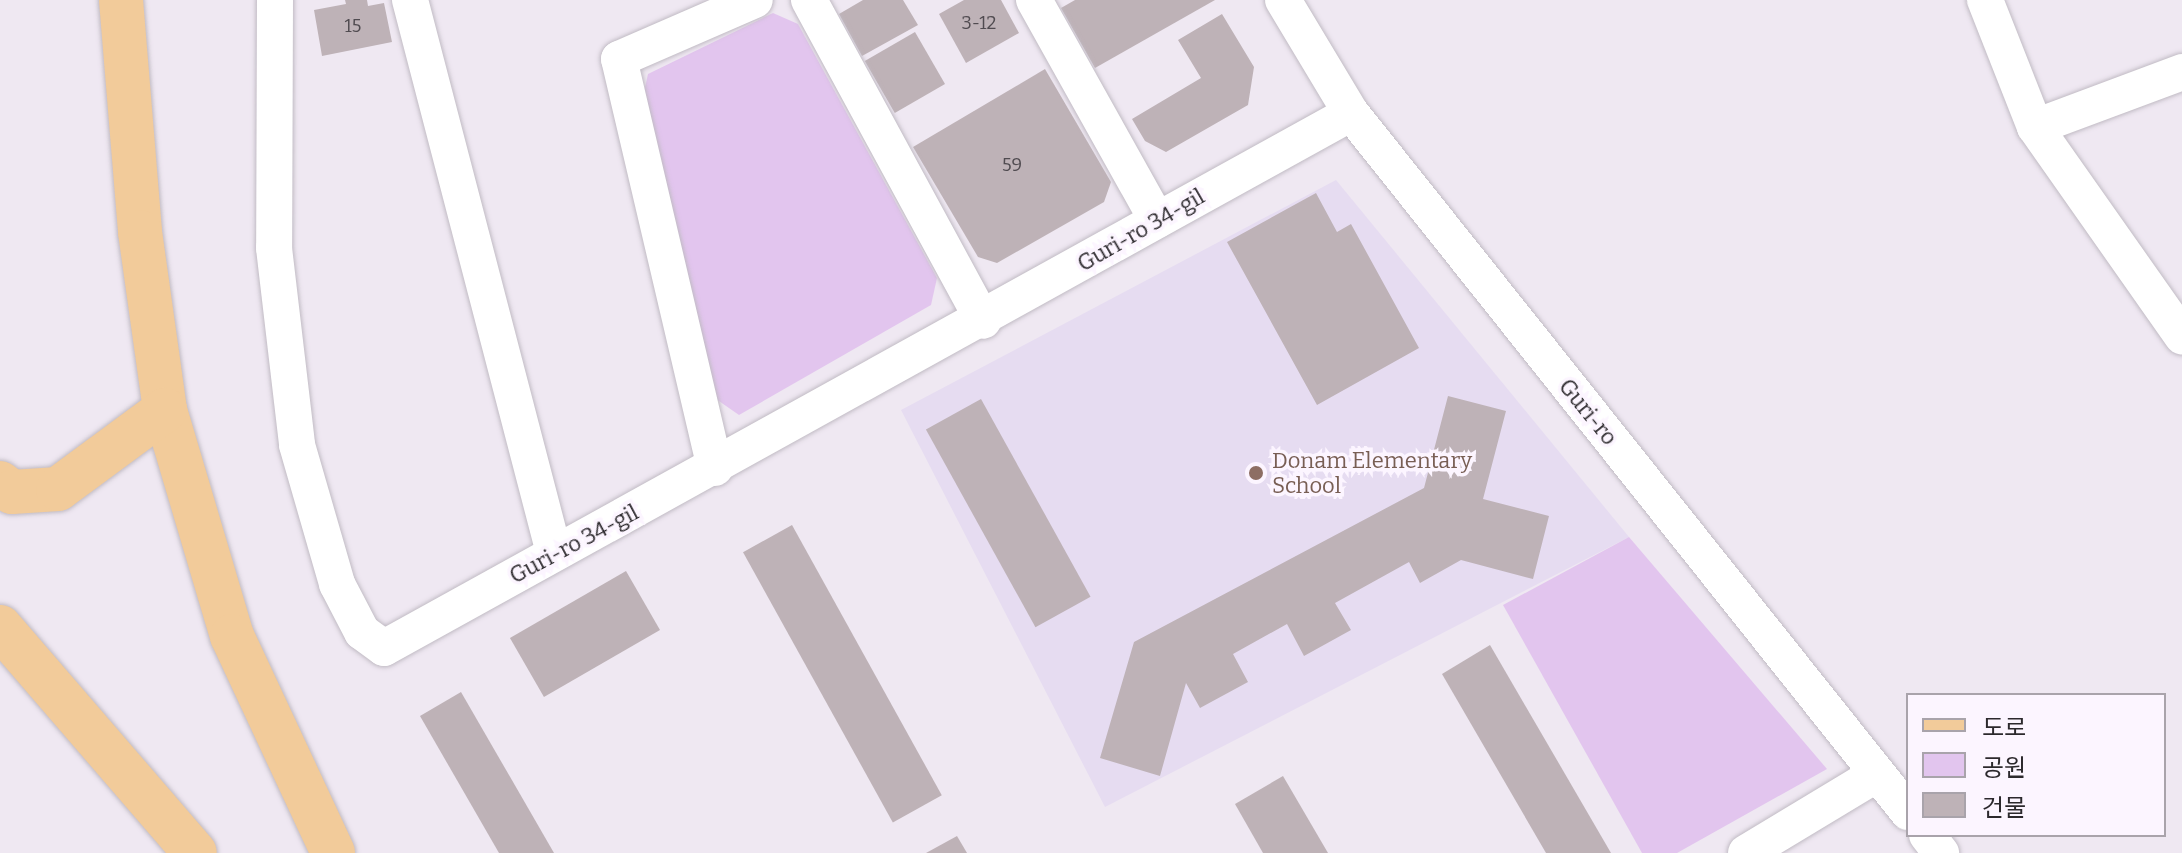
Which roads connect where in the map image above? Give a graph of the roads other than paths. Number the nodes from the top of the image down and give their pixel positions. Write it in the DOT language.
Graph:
graph roads {
  1 [pos="121,0"];
  2 [pos="410,0"];
  3 [pos="755,0"];
  4 [pos="809,0"];
  5 [pos="1034,0"];
  6 [pos="1283,0"];
  7 [pos="1985,0"];
  8 [pos="281,2"];
  9 [pos="2182,72"];
  10 [pos="1351,113"];
  11 [pos="2035,127"];
  12 [pos="1157,220"];
  13 [pos="983,321"];
  14 [pos="2182,336"];
  15 [pos="165,410"];
  16 [pos="715,468"];
  17 [pos="0,483"];
  18 [pos="554,553"];
  19 [pos="0,627"];
  20 [pos="1877,774"];
  21 [pos="1906,810"];
  22 [pos="1929,837"];
  23 [pos="195,853"];
  24 [pos="333,853"];
  25 [pos="1746,853"];
  26 [pos="1941,853"];
  1 -- 15 [label="main road"];
  2 -- 18 [label="street"];
  3 -- 16 [label="street"];
  4 -- 13 [label="street"];
  5 -- 12 [label="street"];
  6 -- 10 [label="street, Guri-ro"];
  7 -- 11 [label="street"];
  8 -- 18 [label="street, Guri-ro 34-gil"];
  9 -- 11 [label="street"];
  10 -- 12 [label="street, Guri-ro 34-gil"];
  10 -- 20 [label="street, Guri-ro"];
  11 -- 14 [label="street"];
  12 -- 13 [label="street, Guri-ro 34-gil"];
  13 -- 16 [label="street, Guri-ro 34-gil"];
  15 -- 17 [label="main road"];
  15 -- 24 [label="main road"];
  16 -- 18 [label="street, Guri-ro 34-gil"];
  19 -- 23 [label="main road"];
  20 -- 21 [label="street, Guri-ro"];
  20 -- 25 [label="street"];
  22 -- 26 [label="street"];
}
